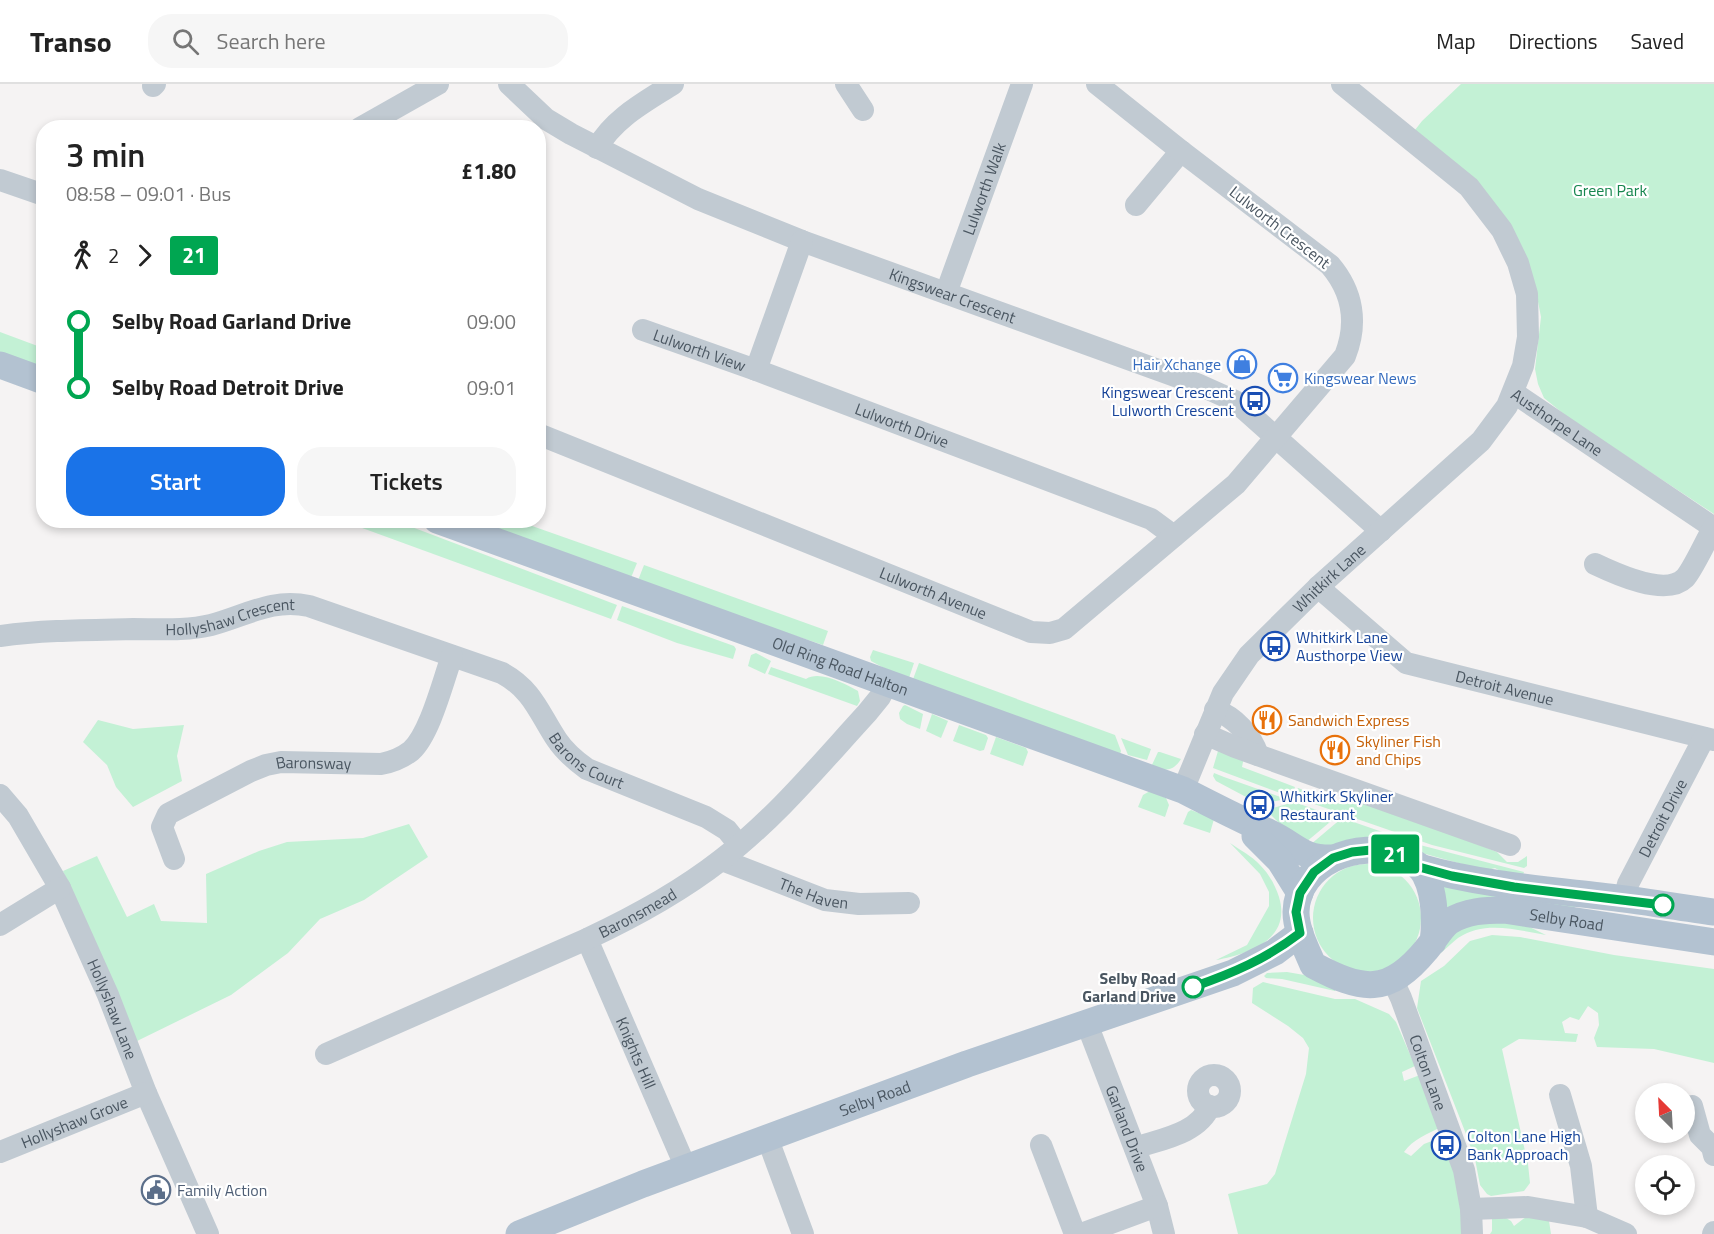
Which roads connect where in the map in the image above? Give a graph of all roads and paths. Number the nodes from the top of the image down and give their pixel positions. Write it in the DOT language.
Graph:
graph roads {
  1 [pos="438,84"];
  2 [pos="509,84"];
  3 [pos="673,84"];
  4 [pos="846,84"];
  5 [pos="1022,84"];
  6 [pos="1097,84"];
  7 [pos="1358,88"];
  8 [pos="863,110"];
  9 [pos="374,120"];
  10 [pos="535,120"];
  11 [pos="546,130"];
  12 [pos="597,148"];
  13 [pos="1181,151"];
  14 [pos="0,180"];
  15 [pos="36,192"];
  16 [pos="1136,206"];
  17 [pos="802,241"];
  18 [pos="946,293"];
  19 [pos="643,330"];
  20 [pos="0,365"];
  21 [pos="756,370"];
  22 [pos="36,378"];
  23 [pos="1514,393"];
  24 [pos="546,437"];
  25 [pos="1277,438"];
  26 [pos="458,528"];
  27 [pos="1714,528"];
  28 [pos="1381,531"];
  29 [pos="1174,536"];
  30 [pos="1595,564"];
  31 [pos="1318,587"];
  32 [pos="0,636"];
  33 [pos="453,656"];
  34 [pos="887,684"];
  35 [pos="1215,710"];
  36 [pos="1205,734"];
  37 [pos="1709,739"];
  38 [pos="1258,755"];
  39 [pos="1183,790"];
  40 [pos="0,795"];
  41 [pos="9,820"];
  42 [pos="1240,820"];
  43 [pos="739,845"];
  44 [pos="1510,845"];
  45 [pos="1333,858"];
  46 [pos="174,859"];
  47 [pos="722,860"];
  48 [pos="1419,867"];
  49 [pos="60,888"];
  50 [pos="1300,893"];
  51 [pos="1624,899"];
  52 [pos="909,903"];
  53 [pos="1714,912"];
  54 [pos="0,926"];
  55 [pos="1300,933"];
  56 [pos="587,939"];
  57 [pos="1433,942"];
  58 [pos="1714,942"];
  59 [pos="1312,965"];
  60 [pos="1233,973"];
  61 [pos="1393,981"];
  62 [pos="1087,1024"];
  63 [pos="326,1054"];
  64 [pos="146,1093"];
  65 [pos="1560,1095"];
  66 [pos="1210,1106"];
  67 [pos="1695,1117"];
  68 [pos="767,1137"];
  69 [pos="1041,1145"];
  70 [pos="1135,1148"];
  71 [pos="0,1151"];
  72 [pos="1714,1155"];
  73 [pos="686,1168"];
  74 [pos="1157,1206"];
  75 [pos="1471,1209"];
  76 [pos="1587,1217"];
  77 [pos="208,1234"];
  78 [pos="519,1234"];
  79 [pos="803,1234"];
  80 [pos="1075,1234"];
  81 [pos="1081,1234"];
  82 [pos="1164,1234"];
  83 [pos="1472,1234"];
  84 [pos="1626,1234"];
  1 -- 9 [label="street"];
  2 -- 10 [label="street, Kingswear Crescent"];
  3 -- 12 [label="street"];
  4 -- 8 [label="street"];
  5 -- 18 [label="street, Lulworth Walk"];
  6 -- 13 [label="street, Lulworth Crescent"];
  7 -- 23 [label="street, Austhorpe Lane"];
  11 -- 12 [label="street, Kingswear Crescent"];
  12 -- 17 [label="street, Kingswear Crescent"];
  13 -- 16 [label="street"];
  13 -- 25 [label="street, Lulworth Crescent"];
  14 -- 15 [label="street"];
  17 -- 18 [label="street, Kingswear Crescent"];
  17 -- 21 [label="street"];
  18 -- 25 [label="street, Kingswear Crescent"];
  19 -- 21 [label="street, Lulworth View"];
  20 -- 22 [label="main road"];
  21 -- 29 [label="street, Lulworth Drive"];
  23 -- 27 [label="street, Austhorpe Lane"];
  23 -- 28 [label="street, Whitkirk Lane"];
  24 -- 29 [label="street, Lulworth Avenue"];
  25 -- 28 [label="street, Kingswear Crescent"];
  25 -- 29 [label="street, Lulworth Avenue"];
  26 -- 34 [label="main road, Old Ring Road Halton"];
  27 -- 30 [label="street"];
  28 -- 31 [label="street, Whitkirk Lane"];
  31 -- 35 [label="street, Whitkirk Lane"];
  31 -- 37 [label="street, Detroit Avenue"];
  32 -- 33 [label="street, Hollyshaw Crescent"];
  33 -- 43 [label="street, Barons Court"];
  33 -- 46 [label="street, Baronsway"];
  34 -- 39 [label="main road, Old Ring Road Halton"];
  34 -- 43 [label="street, Baronsmead"];
  35 -- 36 [label="street, Whitkirk Lane"];
  35 -- 38 [label="street"];
  36 -- 38 [label="street"];
  36 -- 39 [label="street, Whitkirk Lane"];
  37 -- 51 [label="street, Detroit Drive"];
  38 -- 44 [label="street"];
  39 -- 42 [label="main road, Old Ring Road Halton"];
  40 -- 41 [label="street, Hollyshaw Lane"];
  41 -- 49 [label="street, Hollyshaw Lane"];
  42 -- 45 [label="main road, Old Ring Road Halton"];
  42 -- 50 [label="main road, Old Ring Road Halton"];
  43 -- 47 [label="street, Baronsmead"];
  45 -- 48 [label="main road"];
  45 -- 50 [label="main road"];
  47 -- 52 [label="street, The Haven"];
  47 -- 56 [label="street, Baronsmead"];
  48 -- 51 [label="main road, Selby Road"];
  48 -- 57 [label="main road"];
  49 -- 54 [label="street"];
  49 -- 64 [label="street, Hollyshaw Lane"];
  50 -- 55 [label="main road"];
  51 -- 53 [label="main road, Selby Road"];
  55 -- 59 [label="main road"];
  55 -- 60 [label="main road, Selby Road"];
  56 -- 63 [label="street, Baronsmead"];
  56 -- 73 [label="street, Knights Hill"];
  57 -- 58 [label="main road, Selby Road"];
  57 -- 61 [label="main road"];
  59 -- 60 [label="main road, Selby Road"];
  59 -- 61 [label="main road"];
  60 -- 62 [label="main road, Selby Road"];
  61 -- 75 [label="street, Colton Lane"];
  62 -- 68 [label="main road, Selby Road"];
  62 -- 70 [label="street, Garland Drive"];
  64 -- 71 [label="street, Hollyshaw Grove"];
  64 -- 77 [label="street, Hollyshaw Lane"];
  65 -- 76 [label="street"];
  66 -- 70 [label="street"];
  67 -- 72 [label="street"];
  68 -- 73 [label="main road, Selby Road"];
  68 -- 79 [label="street"];
  69 -- 80 [label="street"];
  70 -- 74 [label="street, Garland Drive"];
  73 -- 78 [label="main road, Selby Road"];
  74 -- 81 [label="street"];
  74 -- 82 [label="street, Garland Drive"];
  75 -- 76 [label="street"];
  75 -- 83 [label="street, Colton Lane"];
  76 -- 84 [label="street"];
}
